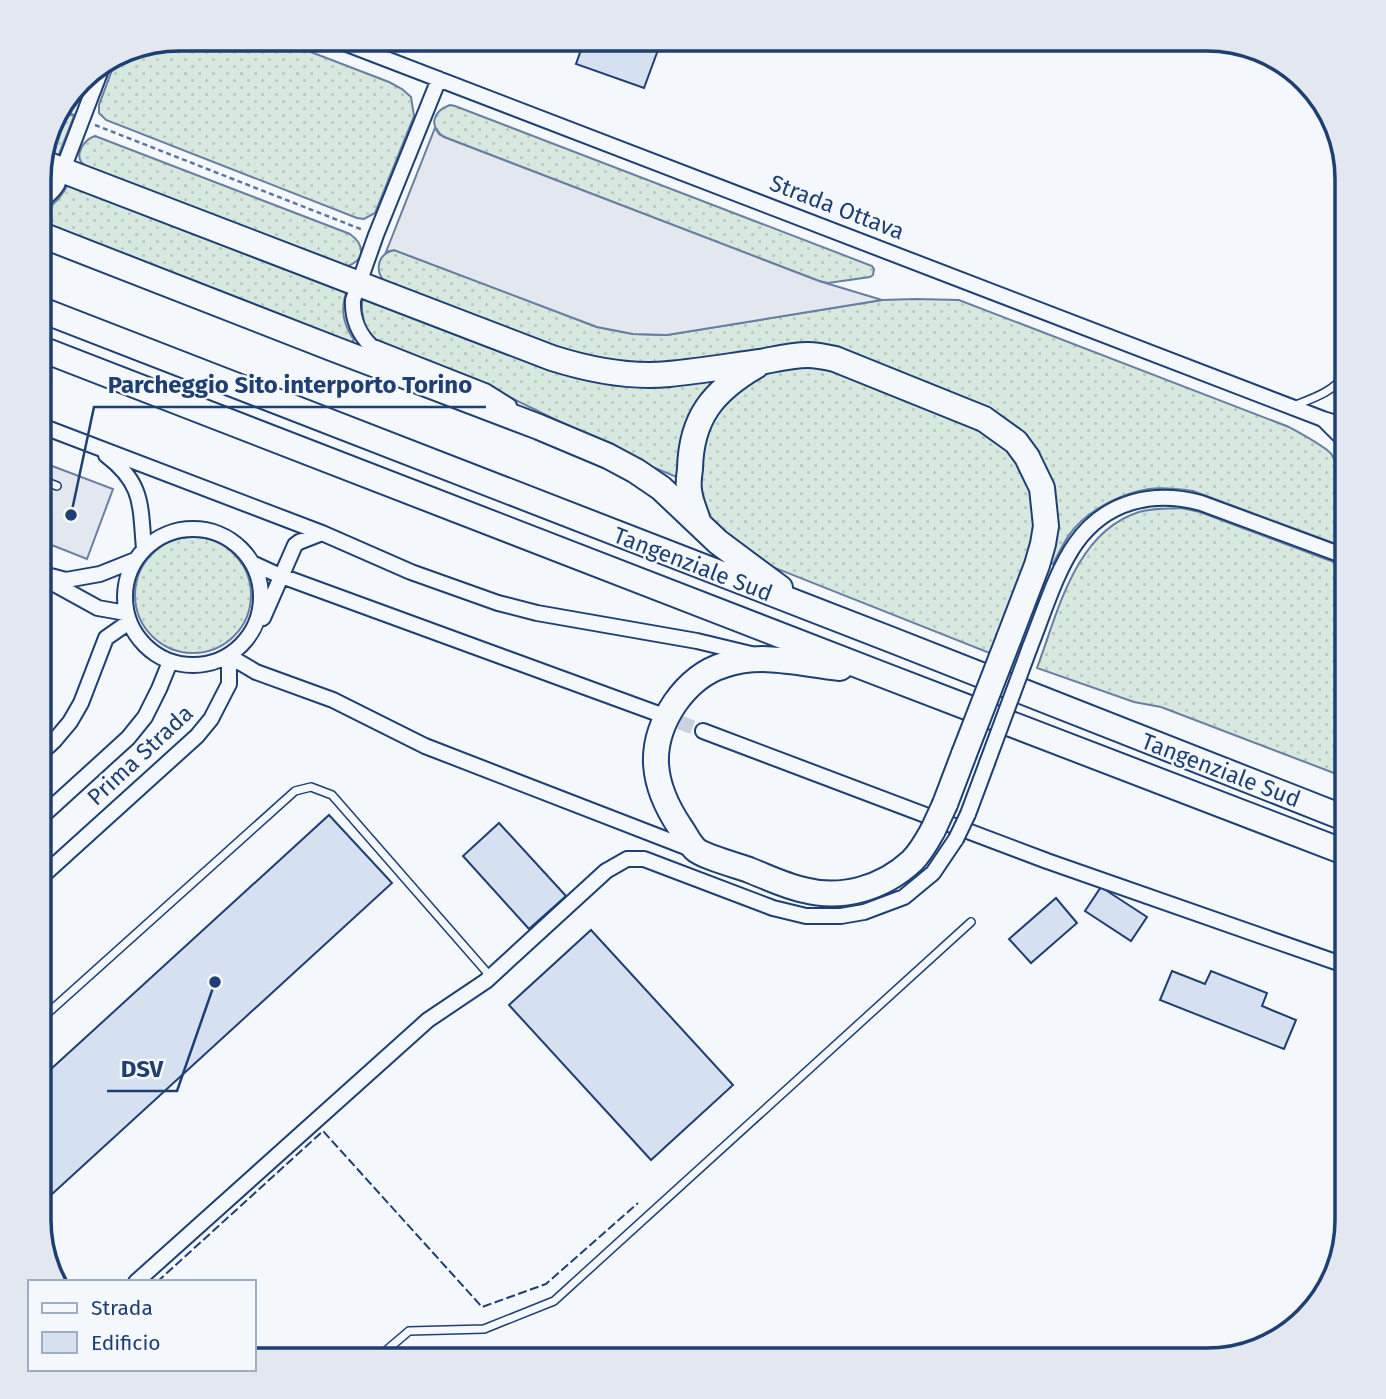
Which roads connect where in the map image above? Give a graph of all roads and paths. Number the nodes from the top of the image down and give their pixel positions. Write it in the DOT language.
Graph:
graph roads {
  1 [pos="367,51"];
  2 [pos="439,79"];
  3 [pos="97,81"];
  4 [pos="82,120"];
  5 [pos="52,166"];
  6 [pos="51,193"];
  7 [pos="376,235"];
  8 [pos="51,239"];
  9 [pos="359,285"];
  10 [pos="51,314"];
  11 [pos="51,353"];
  12 [pos="765,361"];
  13 [pos="1335,386"];
  14 [pos="1292,407"];
  15 [pos="1323,419"];
  16 [pos="1335,423"];
  17 [pos="540,426"];
  18 [pos="51,429"];
  19 [pos="1335,431"];
  20 [pos="92,444"];
  21 [pos="51,484"];
  22 [pos="57,486"];
  23 [pos="698,522"];
  24 [pos="322,533"];
  25 [pos="1335,552"];
  26 [pos="139,555"];
  27 [pos="252,564"];
  28 [pos="282,576"];
  29 [pos="51,577"];
  30 [pos="51,581"];
  31 [pos="806,608"];
  32 [pos="265,615"];
  33 [pos="127,617"];
  34 [pos="1020,643"];
  35 [pos="243,644"];
  36 [pos="235,659"];
  37 [pos="771,659"];
  38 [pos="170,662"];
  39 [pos="878,673"];
  40 [pos="656,713"];
  41 [pos="703,731"];
  42 [pos="51,744"];
  43 [pos="51,808"];
  44 [pos="1335,814"];
  45 [pos="945,835"];
  46 [pos="1335,848"];
  47 [pos="696,850"];
  48 [pos="51,868"];
  49 [pos="971,922"];
  50 [pos="1335,961"];
  51 [pos="491,977"];
  52 [pos="51,1009"];
  53 [pos="138,1280"];
  54 [pos="389,1348"];
  1 -- 2 [label="street, Strada Ottava"];
  2 -- 7 [label="street"];
  2 -- 14 [label="street, Strada Ottava"];
  3 -- 4 [label="street"];
  4 -- 5 [label="street"];
  4 -- 7 [label="path"];
  5 -- 6 [label="street"];
  5 -- 9 [label="highway"];
  7 -- 9 [label="street"];
  8 -- 17 [label="highway"];
  9 -- 12 [label="highway"];
  9 -- 17 [label="street"];
  10 -- 31 [label="highway, Tangenziale Sud"];
  11 -- 39 [label="highway, Tangenziale Sud"];
  12 -- 23 [label="highway"];
  12 -- 34 [label="highway"];
  13 -- 14 [label="lane"];
  14 -- 15 [label="street, Strada Ottava"];
  15 -- 16 [label="street, Strada Ottava"];
  15 -- 19 [label="street, Strada Ottava"];
  17 -- 23 [label="highway"];
  18 -- 20 [label="street"];
  20 -- 24 [label="street"];
  20 -- 26 [label="street"];
  21 -- 22 [label="lane"];
  23 -- 31 [label="highway"];
  24 -- 28 [label="street"];
  24 -- 37 [label="street"];
  25 -- 34 [label="street"];
  26 -- 27 [label="street"];
  26 -- 29 [label="street"];
  26 -- 33 [label="street"];
  27 -- 28 [label="street"];
  27 -- 35 [label="street"];
  28 -- 32 [label="street"];
  28 -- 40 [label="street"];
  30 -- 33 [label="street"];
  31 -- 44 [label="highway, Tangenziale Sud"];
  32 -- 35 [label="street"];
  32 -- 36 [label="street, Prima Strada"];
  33 -- 38 [label="street"];
  33 -- 42 [label="street"];
  34 -- 45 [label="highway, bridge"];
  34 -- 45 [label="street, bridge"];
  35 -- 36 [label="street"];
  36 -- 38 [label="street"];
  36 -- 47 [label="street"];
  36 -- 48 [label="street, Prima Strada"];
  37 -- 39 [label="highway"];
  37 -- 47 [label="highway"];
  38 -- 43 [label="street, Prima Strada"];
  39 -- 46 [label="highway, Tangenziale Sud"];
  41 -- 50 [label="street"];
  45 -- 47 [label="highway"];
  45 -- 51 [label="street"];
  49 -- 54 [label="lane"];
  51 -- 52 [label="lane"];
  51 -- 53 [label="street"];
}
